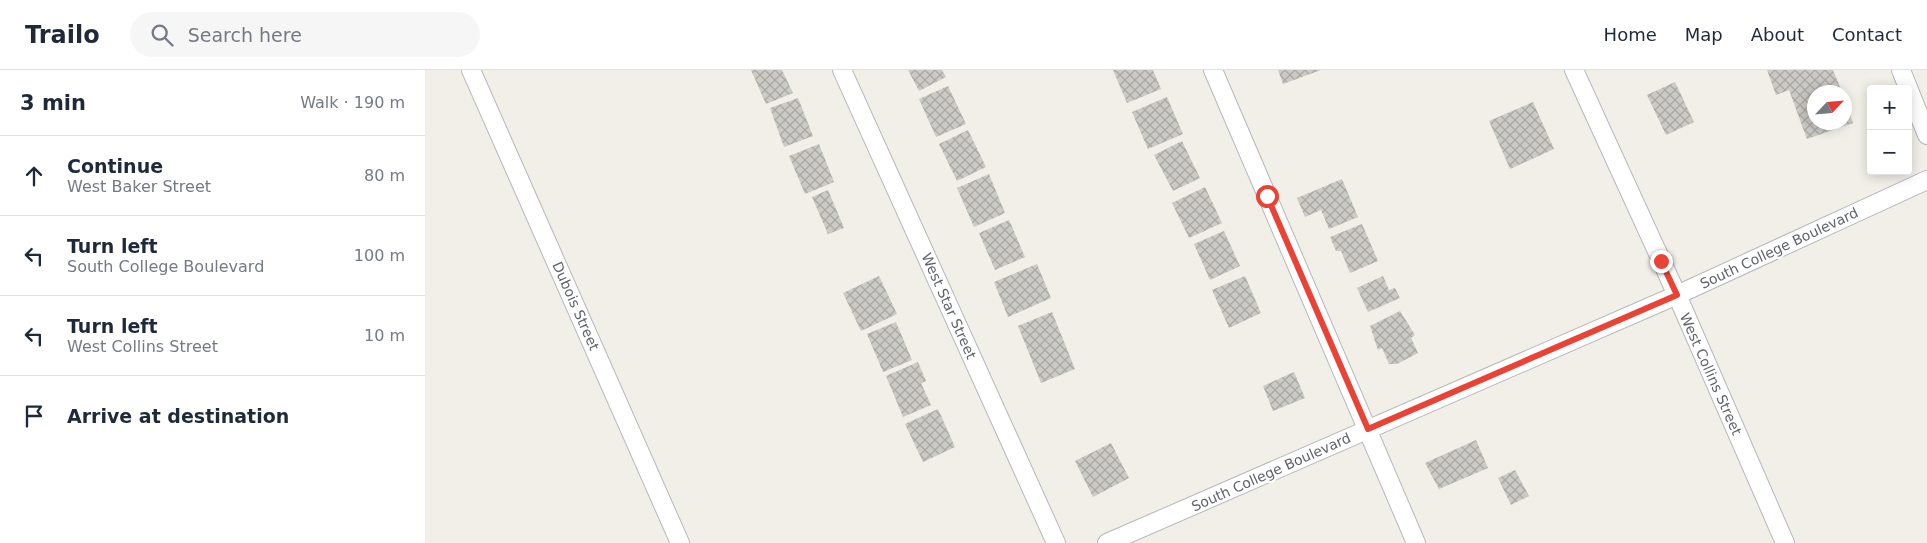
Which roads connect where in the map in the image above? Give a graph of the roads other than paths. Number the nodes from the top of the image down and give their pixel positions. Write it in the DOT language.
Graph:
graph roads {
  1 [pos="471,70"];
  2 [pos="843,70"];
  3 [pos="1213,70"];
  4 [pos="1573,70"];
  5 [pos="1901,70"];
  6 [pos="1927,135"];
  7 [pos="1927,180"];
  8 [pos="1677,295"];
  9 [pos="1368,429"];
  10 [pos="680,543"];
  11 [pos="1056,543"];
  12 [pos="1107,543"];
  13 [pos="1417,543"];
  14 [pos="1785,543"];
  1 -- 10 [label="street, Dubois Street"];
  2 -- 11 [label="street, West Star Street"];
  3 -- 9 [label="street"];
  4 -- 8 [label="street, West Collins Street"];
  5 -- 6 [label="street"];
  7 -- 8 [label="street, South College Boulevard"];
  8 -- 9 [label="street, South College Boulevard"];
  8 -- 14 [label="street, West Collins Street"];
  9 -- 12 [label="street, South College Boulevard"];
  9 -- 13 [label="street"];
}
